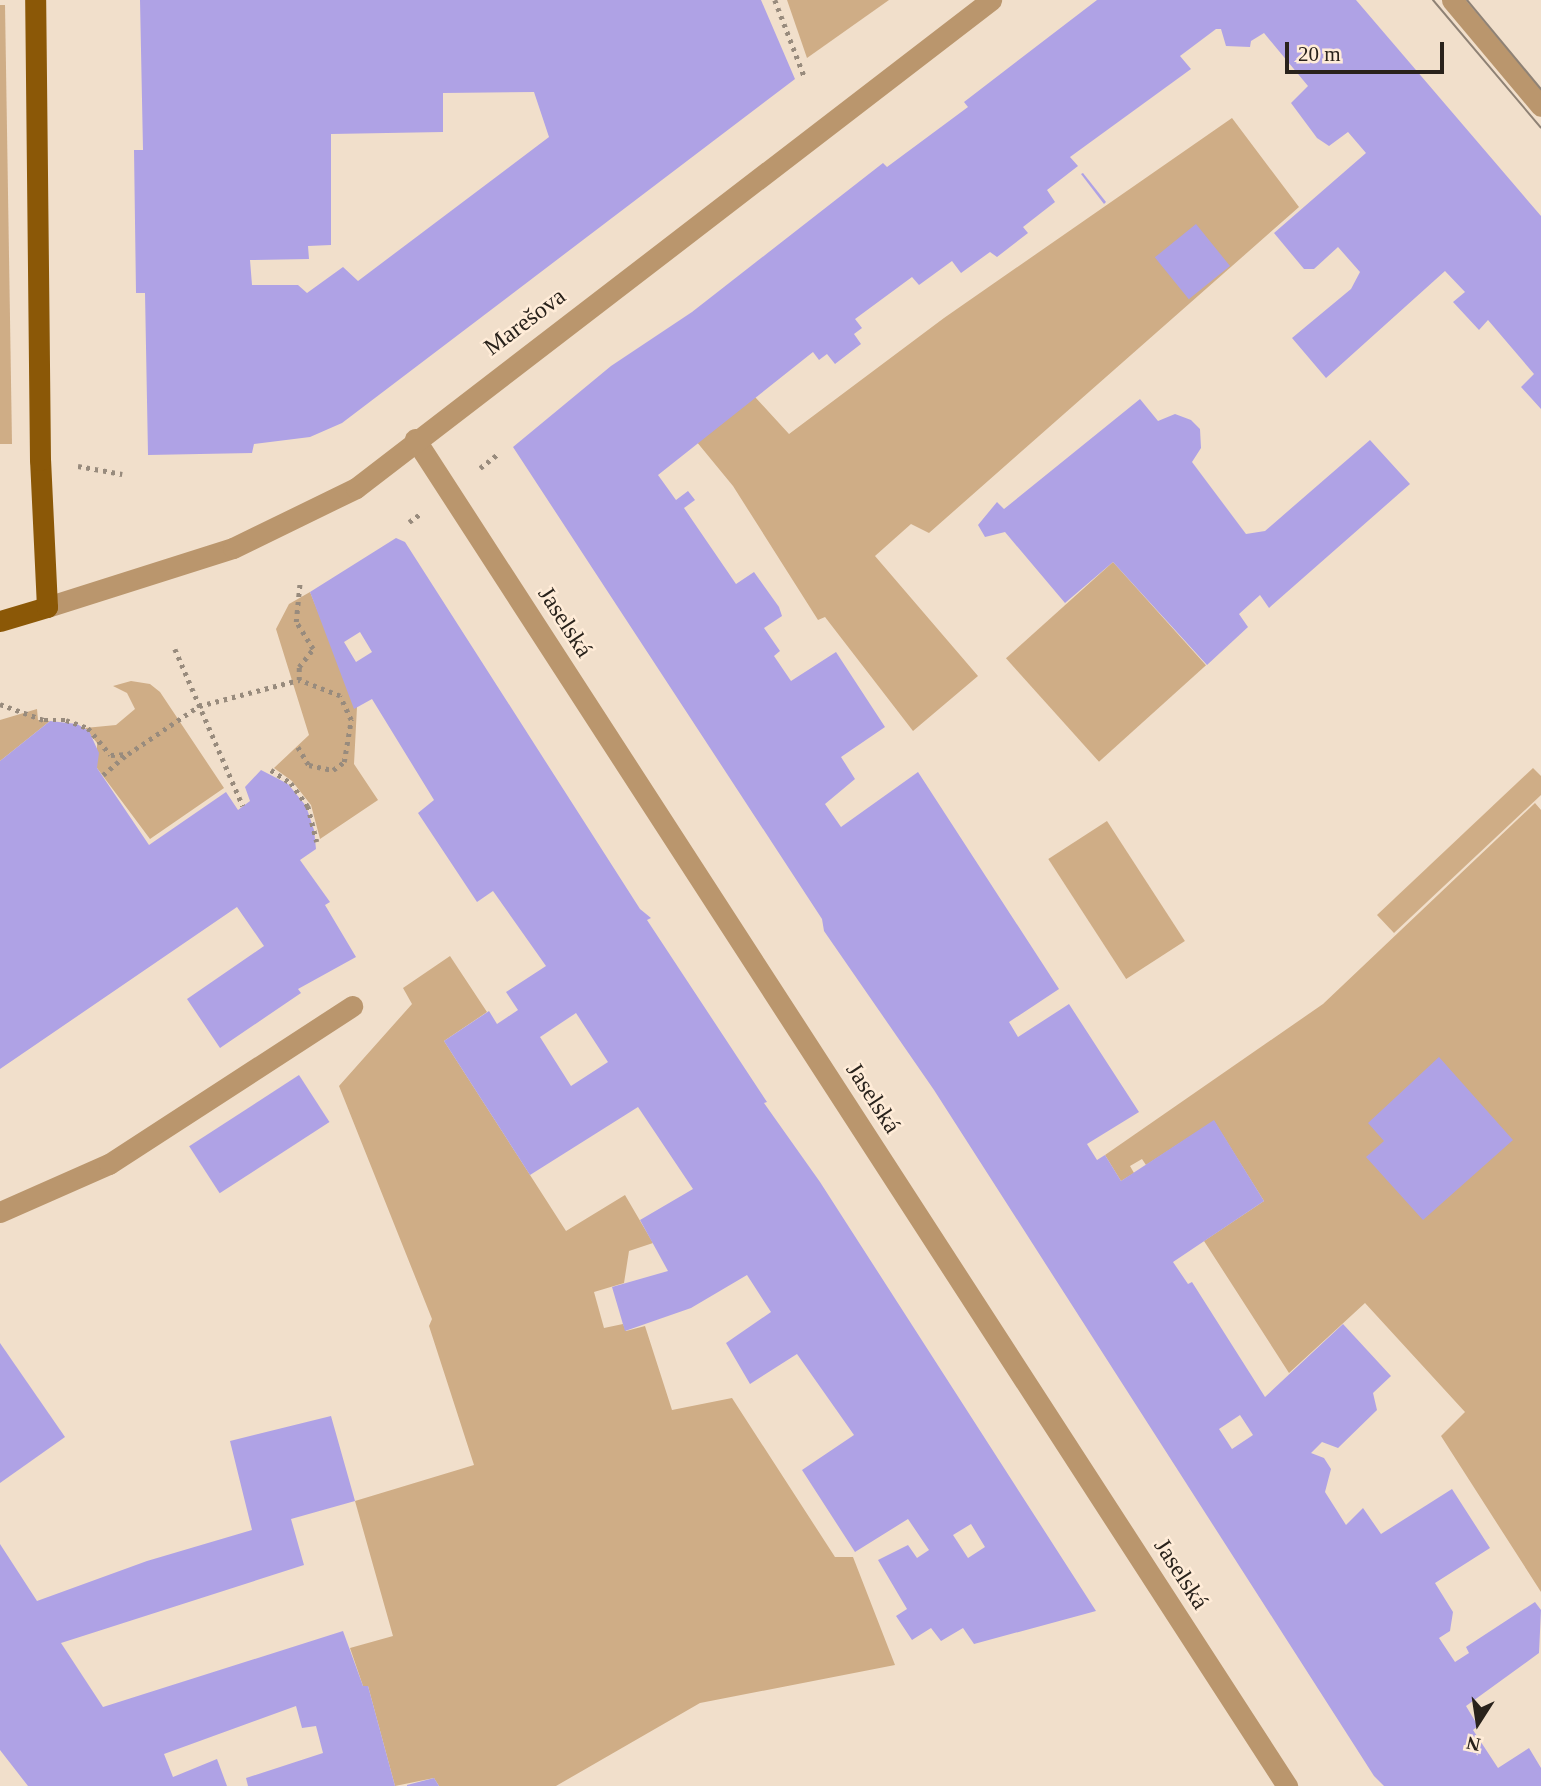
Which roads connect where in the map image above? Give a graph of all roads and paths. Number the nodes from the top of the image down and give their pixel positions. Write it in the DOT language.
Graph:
graph roads {
  1 [pos="35,0"];
  2 [pos="775,0"];
  3 [pos="991,0"];
  4 [pos="1452,0"];
  5 [pos="805,78"];
  6 [pos="1541,107"];
  7 [pos="415,439"];
  8 [pos="300,581"];
  9 [pos="47,607"];
  10 [pos="0,621"];
  11 [pos="175,649"];
  12 [pos="299,680"];
  13 [pos="0,704"];
  14 [pos="199,706"];
  15 [pos="298,747"];
  16 [pos="128,754"];
  17 [pos="271,770"];
  18 [pos="103,775"];
  19 [pos="243,806"];
  20 [pos="317,842"];
  21 [pos="352,1006"];
  22 [pos="0,1212"];
  23 [pos="1287,1786"];
  1 -- 9 [label="main road"];
  2 -- 5 [label="path"];
  3 -- 7 [label="street, Marešova"];
  4 -- 6 [label="street"];
  7 -- 9 [label="street, Marešova"];
  7 -- 23 [label="street, Jaselská"];
  8 -- 12 [label="path"];
  9 -- 10 [label="main road"];
  11 -- 14 [label="path"];
  12 -- 14 [label="path"];
  12 -- 15 [label="path"];
  13 -- 16 [label="path"];
  14 -- 16 [label="path"];
  14 -- 19 [label="path"];
  16 -- 18 [label="path"];
  17 -- 20 [label="path"];
  21 -- 22 [label="street"];
}
